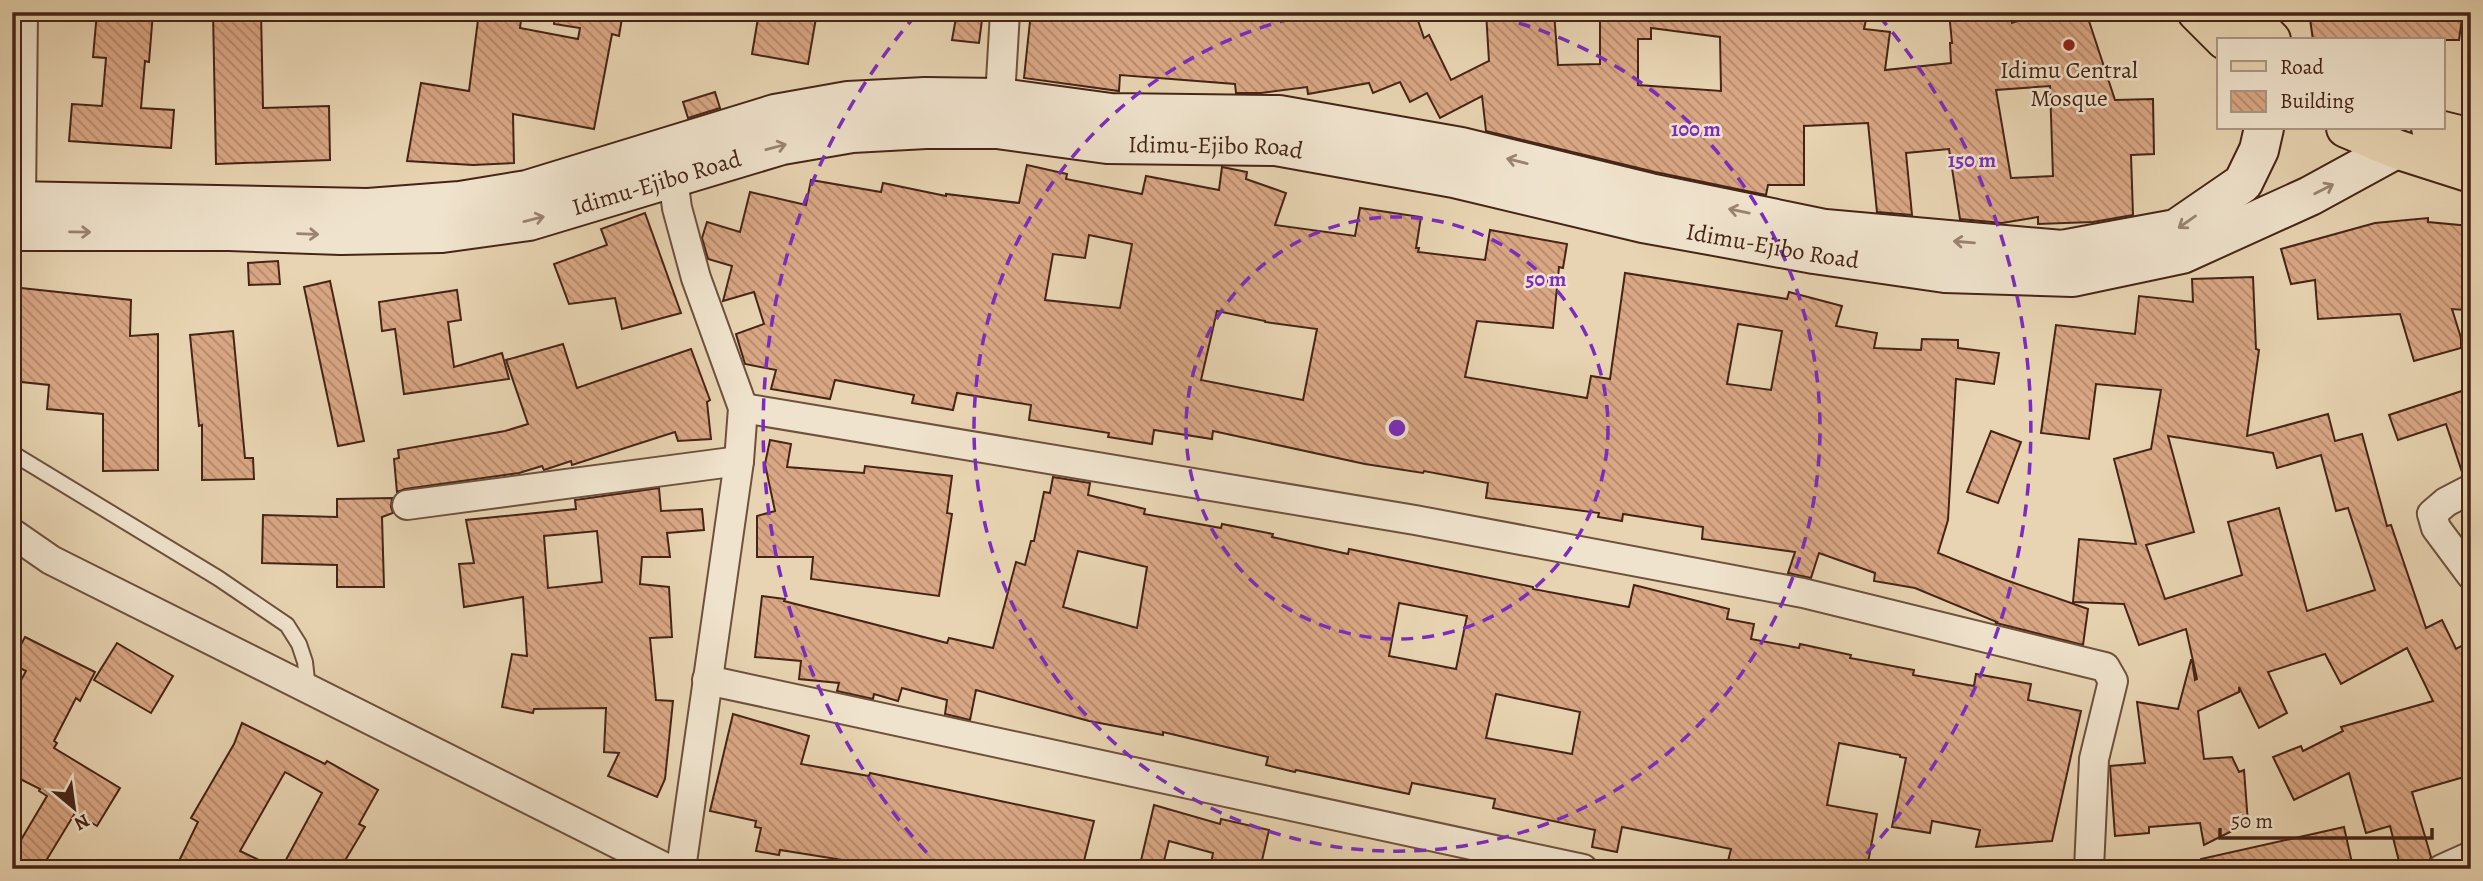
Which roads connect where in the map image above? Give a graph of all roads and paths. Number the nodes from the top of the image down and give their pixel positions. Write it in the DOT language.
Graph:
graph roads {
  1 [pos="23,12"];
  2 [pos="1004,12"];
  3 [pos="2197,12"];
  4 [pos="2245,12"];
  5 [pos="2223,38"];
  6 [pos="2269,38"];
  7 [pos="1000,98"];
  8 [pos="2264,130"];
  9 [pos="2351,130"];
  10 [pos="2439,130"];
  11 [pos="2471,138"];
  12 [pos="2396,149"];
  13 [pos="2471,173"];
  14 [pos="673,178"];
  15 [pos="15,211"];
  16 [pos="743,408"];
  17 [pos="12,453"];
  18 [pos="739,461"];
  19 [pos="2471,489"];
  20 [pos="407,505"];
  21 [pos="12,533"];
  22 [pos="2471,575"];
  23 [pos="707,680"];
  24 [pos="308,689"];
  25 [pos="2471,856"];
  26 [pos="668,869"];
  27 [pos="681,869"];
  28 [pos="1583,869"];
  29 [pos="2089,869"];
  30 [pos="2442,869"];
  1 -- 15 [label="street"];
  2 -- 7 [label="street"];
  3 -- 5 [label="main road"];
  4 -- 6 [label="main road"];
  8 -- 7 [label="main road, Idimu-Ejibo Road, one-way"];
  7 -- 15 [label="main road, Idimu-Ejibo Road"];
  9 -- 12 [label="main road"];
  10 -- 11 [label="main road"];
  12 -- 13 [label="main road"];
  14 -- 12 [label="main road, Idimu-Ejibo Road, one-way"];
  15 -- 14 [label="main road, Idimu-Ejibo Road, one-way"];
  14 -- 16 [label="street"];
  16 -- 18 [label="street"];
  16 -- 29 [label="street"];
  17 -- 24 [label="lane"];
  18 -- 20 [label="street"];
  18 -- 23 [label="street"];
  19 -- 22 [label="street"];
  21 -- 24 [label="street"];
  23 -- 27 [label="street"];
  23 -- 28 [label="street"];
  24 -- 26 [label="street"];
  25 -- 30 [label="street"];
}
